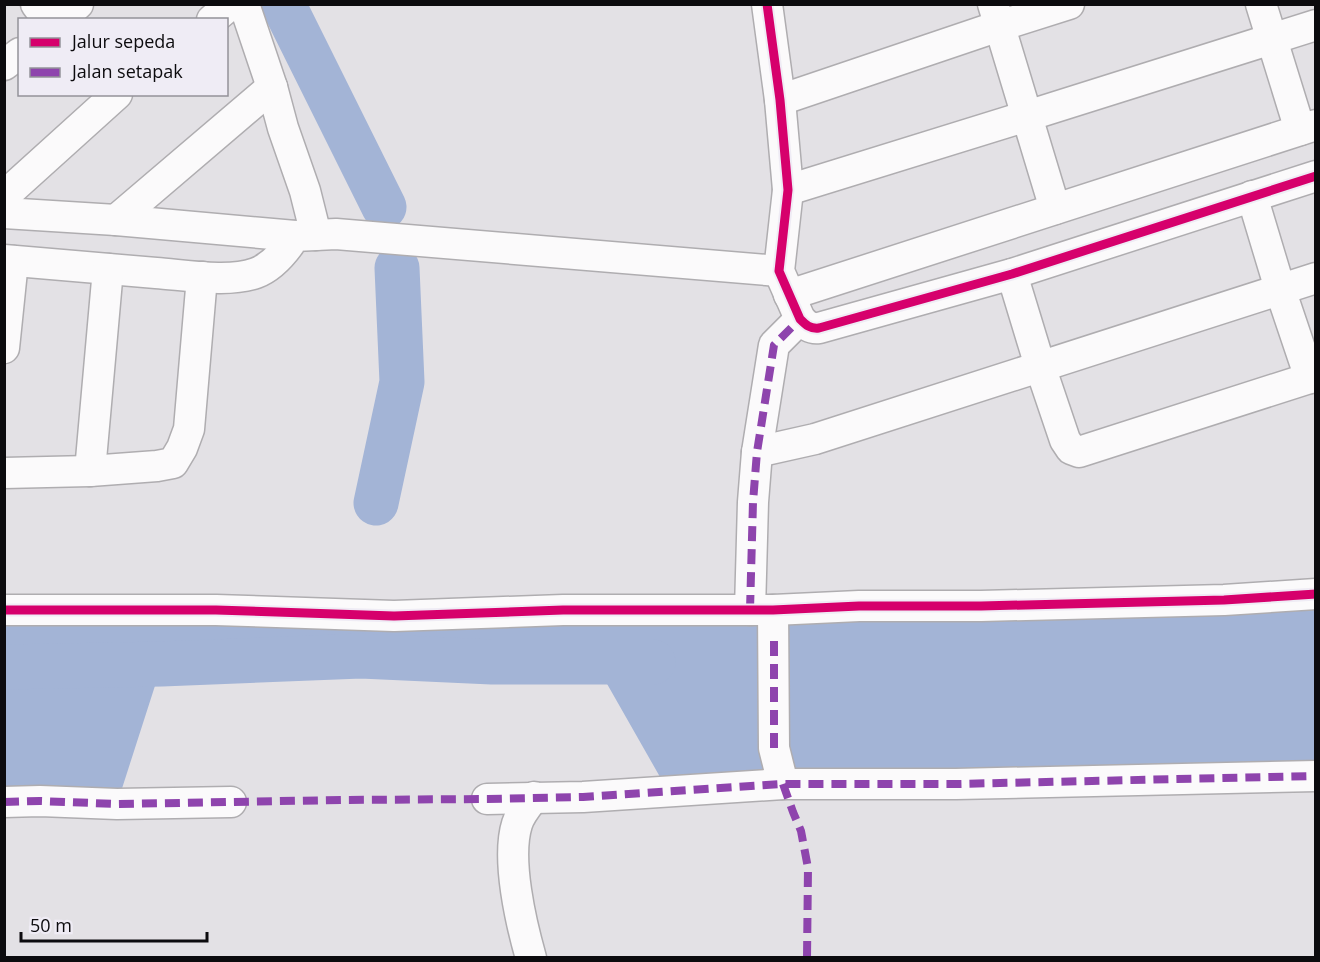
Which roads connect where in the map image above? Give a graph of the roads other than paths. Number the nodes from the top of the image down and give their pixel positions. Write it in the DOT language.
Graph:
graph roads {
  1 [pos="36,4"];
  2 [pos="78,4"];
  3 [pos="231,4"];
  4 [pos="244,4"];
  5 [pos="1069,4"];
  6 [pos="1261,4"];
  7 [pos="767,5"];
  8 [pos="996,15"];
  9 [pos="46,18"];
  10 [pos="62,18"];
  11 [pos="214,18"];
  12 [pos="1316,25"];
  13 [pos="1272,39"];
  14 [pos="18,54"];
  15 [pos="4,65"];
  16 [pos="272,87"];
  17 [pos="114,96"];
  18 [pos="780,100"];
  19 [pos="1027,116"];
  20 [pos="1308,128"];
  21 [pos="1316,176"];
  22 [pos="788,190"];
  23 [pos="4,196"];
  24 [pos="1252,196"];
  25 [pos="1055,209"];
  26 [pos="4,213"];
  27 [pos="116,220"];
  28 [pos="316,235"];
  29 [pos="9,260"];
  30 [pos="108,269"];
  31 [pos="1012,274"];
  32 [pos="202,277"];
  33 [pos="1316,278"];
  34 [pos="782,288"];
  35 [pos="1280,289"];
  36 [pos="4,348"];
  37 [pos="1040,366"];
  38 [pos="1312,377"];
  39 [pos="757,452"];
  40 [pos="90,471"];
  41 [pos="4,473"];
  42 [pos="1316,594"];
  43 [pos="4,610"];
  44 [pos="761,610"];
  45 [pos="1316,776"];
  46 [pos="783,784"];
  47 [pos="534,797"];
  48 [pos="487,799"];
  49 [pos="4,802"];
  50 [pos="231,802"];
  51 [pos="531,957"];
  1 -- 9 [label="street"];
  2 -- 10 [label="street"];
  3 -- 11 [label="street"];
  4 -- 16 [label="street"];
  5 -- 8 [label="street"];
  6 -- 13 [label="street"];
  7 -- 18 [label="street"];
  8 -- 18 [label="street"];
  8 -- 19 [label="street"];
  12 -- 13 [label="street"];
  13 -- 19 [label="street"];
  13 -- 20 [label="street"];
  14 -- 15 [label="street"];
  16 -- 27 [label="street"];
  16 -- 28 [label="street"];
  17 -- 23 [label="street"];
  18 -- 22 [label="street"];
  19 -- 22 [label="street"];
  19 -- 25 [label="street"];
  20 -- 25 [label="street"];
  21 -- 24 [label="street"];
  22 -- 34 [label="street"];
  24 -- 31 [label="street"];
  24 -- 35 [label="street"];
  25 -- 34 [label="street"];
  26 -- 27 [label="street"];
  27 -- 28 [label="street"];
  28 -- 32 [label="street"];
  28 -- 34 [label="street"];
  29 -- 30 [label="street"];
  29 -- 36 [label="street"];
  30 -- 32 [label="street"];
  30 -- 40 [label="street"];
  31 -- 34 [label="street"];
  31 -- 37 [label="street"];
  32 -- 40 [label="street"];
  33 -- 35 [label="street"];
  34 -- 39 [label="street"];
  35 -- 37 [label="street"];
  35 -- 38 [label="street"];
  37 -- 38 [label="street"];
  37 -- 39 [label="street"];
  39 -- 44 [label="street"];
  40 -- 41 [label="street"];
  42 -- 44 [label="street"];
  43 -- 44 [label="street"];
  44 -- 46 [label="street"];
  45 -- 46 [label="street"];
  46 -- 47 [label="street"];
  47 -- 48 [label="street"];
  47 -- 51 [label="street"];
  49 -- 50 [label="street"];
}
